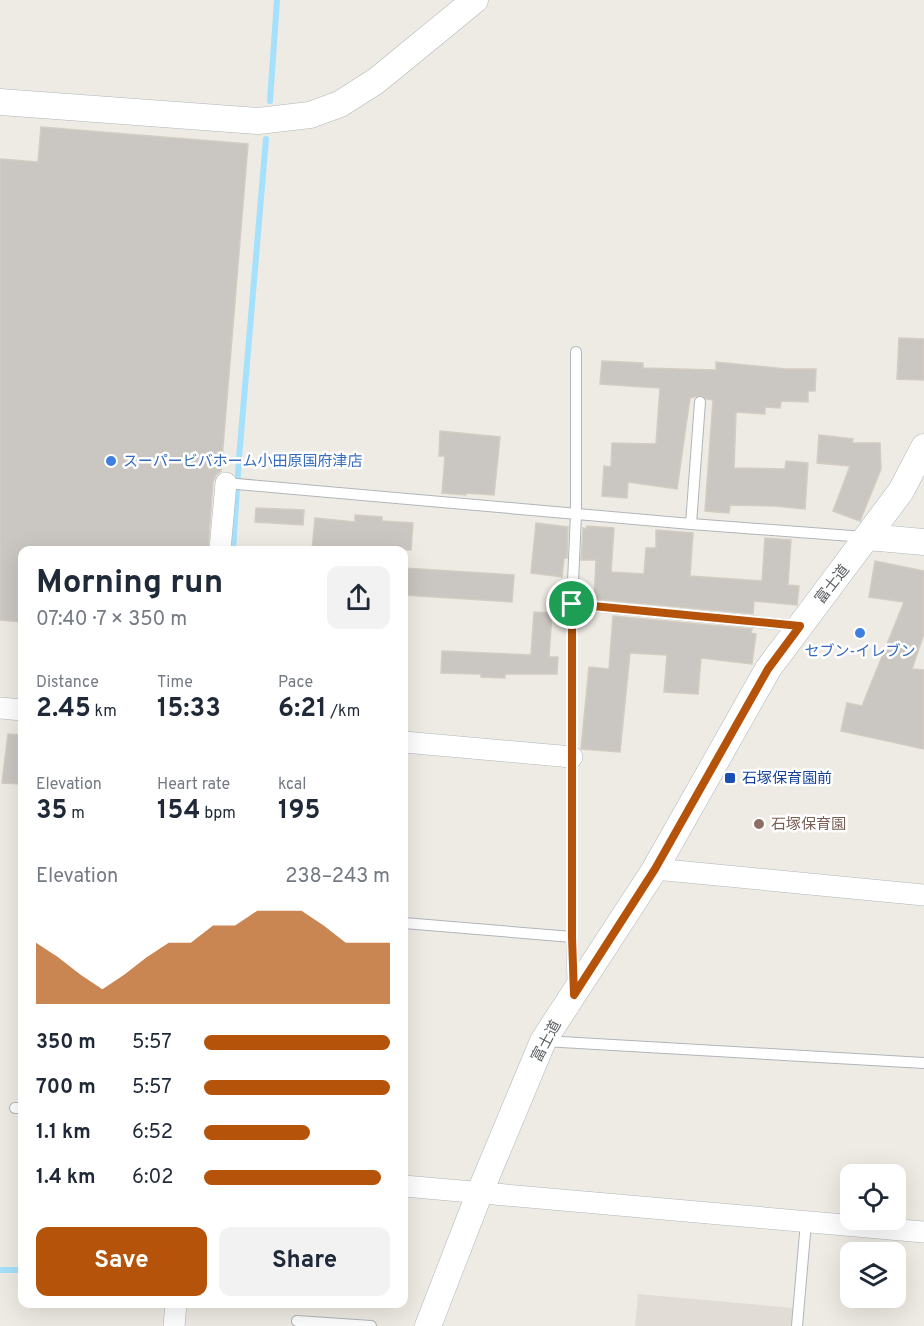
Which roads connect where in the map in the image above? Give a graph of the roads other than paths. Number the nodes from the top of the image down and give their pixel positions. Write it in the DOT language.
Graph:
graph roads {
  1 [pos="475,0"];
  2 [pos="0,102"];
  3 [pos="576,352"];
  4 [pos="700,402"];
  5 [pos="924,447"];
  6 [pos="226,483"];
  7 [pos="576,514"];
  8 [pos="690,525"];
  9 [pos="868,537"];
  10 [pos="924,542"];
  11 [pos="220,546"];
  12 [pos="572,604"];
  13 [pos="800,626"];
  14 [pos="0,708"];
  15 [pos="18,710"];
  16 [pos="408,742"];
  17 [pos="572,757"];
  18 [pos="655,869"];
  19 [pos="924,895"];
  20 [pos="408,923"];
  21 [pos="572,937"];
  22 [pos="574,995"];
  23 [pos="543,1041"];
  24 [pos="924,1063"];
  25 [pos="408,1186"];
  26 [pos="480,1192"];
  27 [pos="806,1221"];
  28 [pos="924,1232"];
  29 [pos="176,1308"];
  30 [pos="297,1321"];
  31 [pos="174,1326"];
  32 [pos="371,1326"];
  33 [pos="428,1326"];
  34 [pos="797,1326"];
  1 -- 2 [label="street"];
  3 -- 7 [label="lane"];
  4 -- 8 [label="lane"];
  5 -- 9 [label="street, 富士道"];
  6 -- 7 [label="lane"];
  6 -- 11 [label="street"];
  7 -- 8 [label="lane"];
  7 -- 12 [label="lane"];
  8 -- 9 [label="lane"];
  9 -- 10 [label="street"];
  9 -- 13 [label="street, 富士道"];
  12 -- 13 [label="lane"];
  12 -- 17 [label="lane"];
  13 -- 18 [label="street, 富士道"];
  14 -- 15 [label="street"];
  16 -- 17 [label="street"];
  17 -- 21 [label="lane"];
  18 -- 19 [label="street"];
  18 -- 22 [label="street, 富士道"];
  20 -- 21 [label="lane"];
  21 -- 22 [label="lane"];
  22 -- 23 [label="street, 富士道"];
  23 -- 24 [label="lane"];
  23 -- 26 [label="street, 富士道"];
  25 -- 26 [label="street"];
  26 -- 27 [label="street"];
  26 -- 33 [label="street, 富士道"];
  27 -- 28 [label="street"];
  27 -- 34 [label="lane"];
  29 -- 31 [label="street"];
  30 -- 32 [label="lane"];
}
